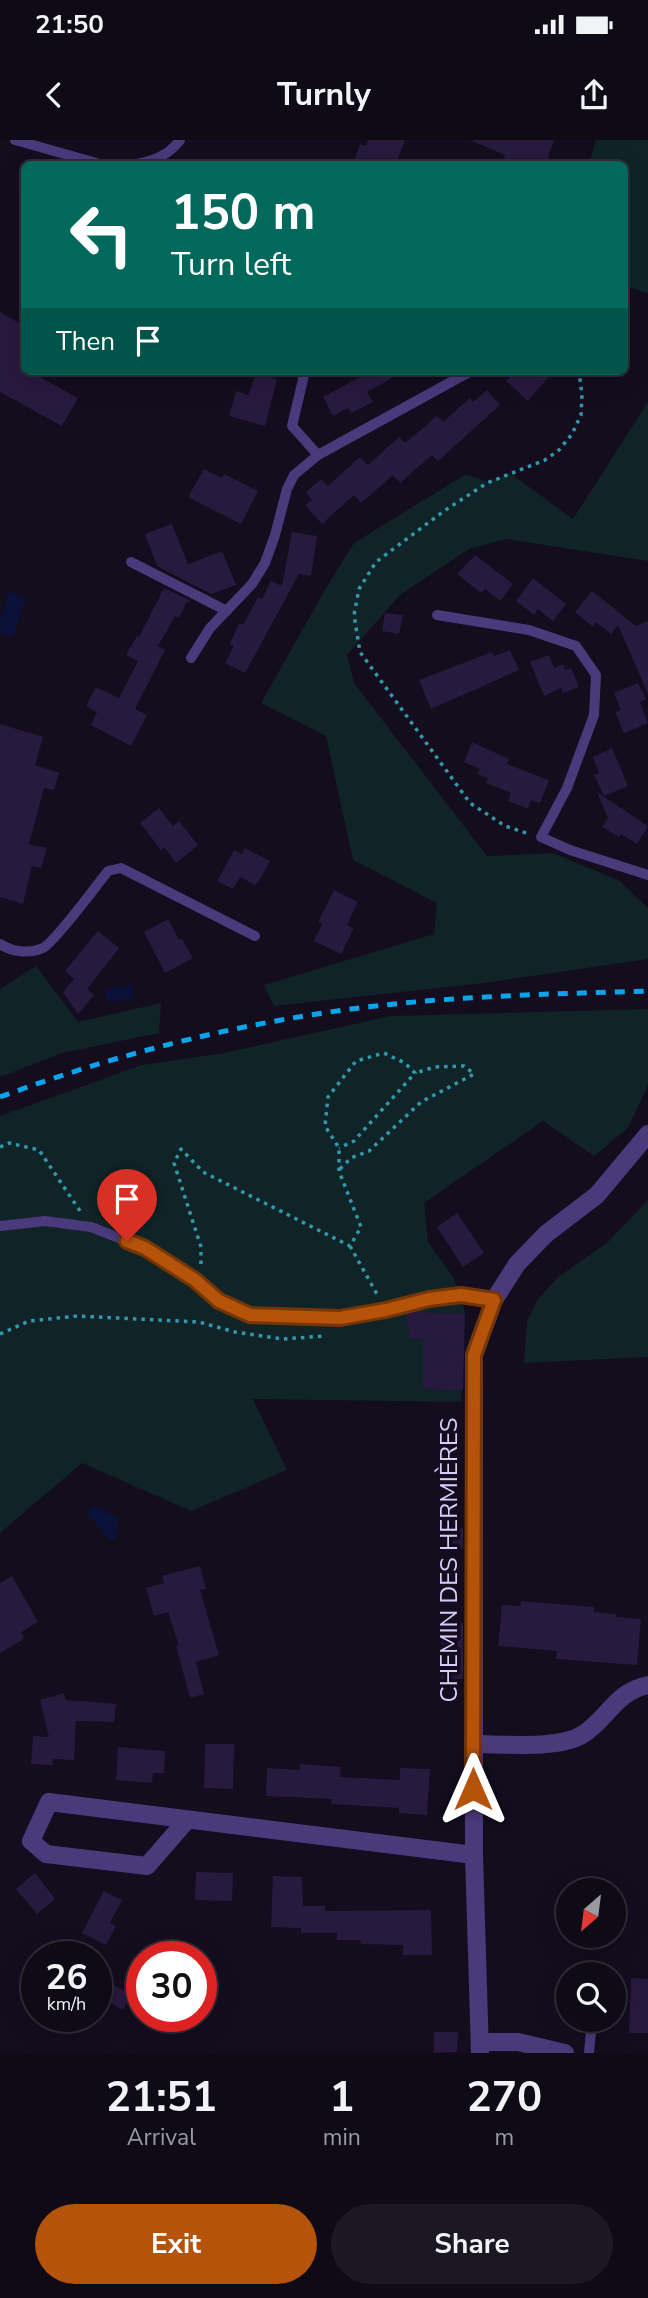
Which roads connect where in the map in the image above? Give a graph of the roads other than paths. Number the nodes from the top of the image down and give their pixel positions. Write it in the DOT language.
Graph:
graph roads {
  1 [pos="15,140"];
  2 [pos="180,140"];
  3 [pos="89,161"];
  4 [pos="150,161"];
  5 [pos="304,375"];
  6 [pos="464,375"];
  7 [pos="318,455"];
  8 [pos="131,562"];
  9 [pos="228,611"];
  10 [pos="437,615"];
  11 [pos="191,658"];
  12 [pos="648,875"];
  13 [pos="255,936"];
  14 [pos="0,944"];
  15 [pos="648,1134"];
  16 [pos="0,1226"];
  17 [pos="494,1300"];
  18 [pos="648,1685"];
  19 [pos="473,1744"];
  20 [pos="187,1820"];
  21 [pos="474,1855"];
  22 [pos="591,2032"];
  23 [pos="480,2048"];
  24 [pos="565,2053"];
  25 [pos="589,2053"];
  1 -- 3 [label="lane"];
  2 -- 4 [label="lane"];
  5 -- 7 [label="lane"];
  6 -- 7 [label="lane"];
  7 -- 9 [label="lane"];
  8 -- 9 [label="lane"];
  9 -- 11 [label="lane"];
  10 -- 12 [label="lane"];
  13 -- 14 [label="lane"];
  15 -- 17 [label="street, CHEMIN DES HERMIÈRES"];
  16 -- 17 [label="lane"];
  17 -- 19 [label="street, CHEMIN DES HERMIÈRES"];
  18 -- 19 [label="street"];
  19 -- 21 [label="street, CHEMIN DES HERMIÈRES"];
  20 -- 20 [label="street"];
  20 -- 21 [label="street"];
  21 -- 23 [label="street, CHEMIN DES HERMIÈRES"];
  22 -- 25 [label="lane"];
  23 -- 24 [label="street"];
}
